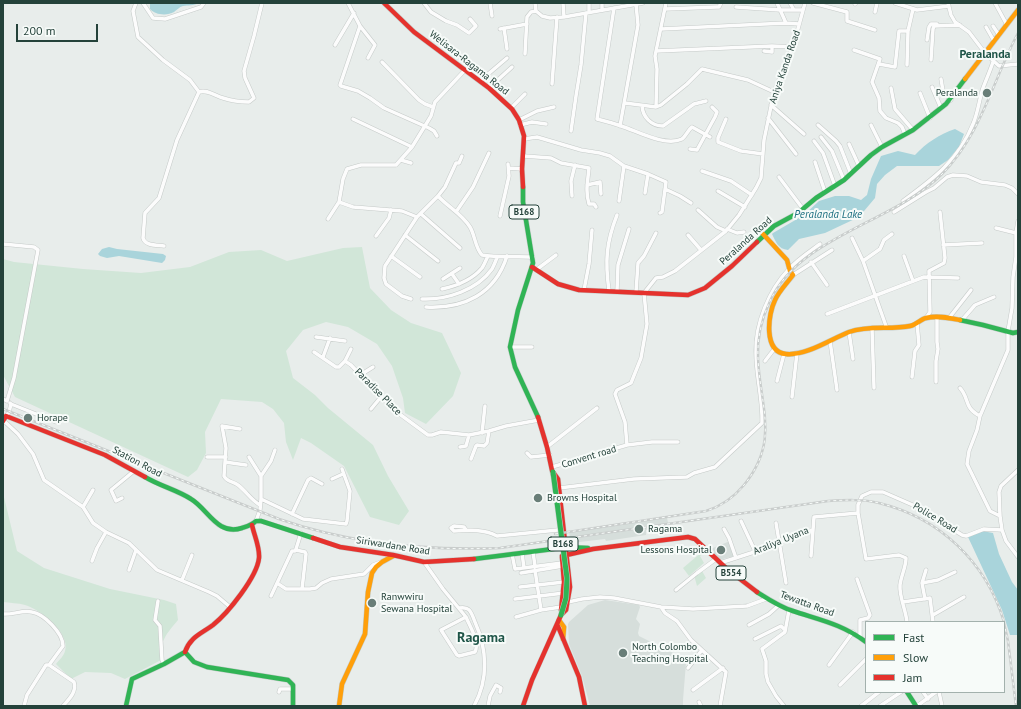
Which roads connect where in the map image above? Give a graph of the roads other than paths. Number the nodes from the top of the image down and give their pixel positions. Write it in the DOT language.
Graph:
graph roads {
  1 [pos="136,3"];
  2 [pos="142,3"];
  3 [pos="204,3"];
  4 [pos="262,3"];
  5 [pos="348,3"];
  6 [pos="384,3"];
  7 [pos="424,3"];
  8 [pos="490,3"];
  9 [pos="535,3"];
  10 [pos="563,3"];
  11 [pos="589,3"];
  12 [pos="602,3"];
  13 [pos="643,3"];
  14 [pos="666,3"];
  15 [pos="721,3"];
  16 [pos="777,3"];
  17 [pos="790,3"];
  18 [pos="805,3"];
  19 [pos="813,3"];
  20 [pos="877,3"];
  21 [pos="895,3"];
  22 [pos="995,3"];
  23 [pos="636,4"];
  24 [pos="949,5"];
  25 [pos="736,7"];
  26 [pos="614,8"];
  27 [pos="602,9"];
  28 [pos="665,9"];
  29 [pos="913,9"];
  30 [pos="780,10"];
  31 [pos="794,10"];
  32 [pos="803,10"];
  33 [pos="1018,10"];
  34 [pos="536,11"];
  35 [pos="875,12"];
  36 [pos="354,13"];
  37 [pos="588,13"];
  38 [pos="492,16"];
  39 [pos="558,17"];
  40 [pos="564,17"];
  41 [pos="470,19"];
  42 [pos="786,23"];
  43 [pos="527,24"];
  44 [pos="799,24"];
  45 [pos="938,25"];
  46 [pos="960,25"];
  47 [pos="1006,25"];
  48 [pos="360,26"];
  49 [pos="993,26"];
  50 [pos="986,27"];
  51 [pos="661,29"];
  52 [pos="875,30"];
  53 [pos="894,31"];
  54 [pos="899,31"];
  55 [pos="908,31"];
  56 [pos="999,35"];
  57 [pos="927,40"];
  58 [pos="994,41"];
  59 [pos="335,45"];
  60 [pos="772,46"];
  61 [pos="793,47"];
  62 [pos="507,49"];
  63 [pos="854,50"];
  64 [pos="656,51"];
  65 [pos="764,51"];
  66 [pos="985,53"];
  67 [pos="525,54"];
  68 [pos="368,58"];
  69 [pos="507,58"];
  70 [pos="931,60"];
  71 [pos="382,62"];
  72 [pos="993,62"];
  73 [pos="879,64"];
  74 [pos="1018,64"];
  75 [pos="907,65"];
  76 [pos="512,67"];
  77 [pos="465,70"];
  78 [pos="941,79"];
  79 [pos="480,81"];
  80 [pos="552,84"];
  81 [pos="932,87"];
  82 [pos="489,88"];
  83 [pos="891,88"];
  84 [pos="199,92"];
  85 [pos="774,92"];
  86 [pos="525,94"];
  87 [pos="920,94"];
  88 [pos="951,100"];
  89 [pos="706,101"];
  90 [pos="625,103"];
  91 [pos="771,105"];
  92 [pos="434,106"];
  93 [pos="642,106"];
  94 [pos="554,107"];
  95 [pos="656,107"];
  96 [pos="712,107"];
  97 [pos="511,108"];
  98 [pos="941,109"];
  99 [pos="768,118"];
  100 [pos="930,118"];
  101 [pos="352,119"];
  102 [pos="726,119"];
  103 [pos="520,122"];
  104 [pos="546,124"];
  105 [pos="818,125"];
  106 [pos="871,125"];
  107 [pos="425,126"];
  108 [pos="620,126"];
  109 [pos="912,130"];
  110 [pos="571,131"];
  111 [pos="704,134"];
  112 [pos="804,134"];
  113 [pos="905,134"];
  114 [pos="437,136"];
  115 [pos="710,137"];
  116 [pos="822,137"];
  117 [pos="524,139"];
  118 [pos="814,141"];
  119 [pos="849,144"];
  120 [pos="412,147"];
  121 [pos="882,147"];
  122 [pos="690,149"];
  123 [pos="489,153"];
  124 [pos="762,154"];
  125 [pos="796,154"];
  126 [pos="462,156"];
  127 [pos="524,156"];
  128 [pos="401,160"];
  129 [pos="815,162"];
  130 [pos="411,163"];
  131 [pos="575,165"];
  132 [pos="624,166"];
  133 [pos="859,166"];
  134 [pos="522,169"];
  135 [pos="702,170"];
  136 [pos="648,174"];
  137 [pos="851,174"];
  138 [pos="779,177"];
  139 [pos="844,180"];
  140 [pos="587,185"];
  141 [pos="835,186"];
  142 [pos="665,189"];
  143 [pos="718,191"];
  144 [pos="825,192"];
  145 [pos="601,194"];
  146 [pos="645,194"];
  147 [pos="1018,194"];
  148 [pos="752,195"];
  149 [pos="438,196"];
  150 [pos="572,196"];
  151 [pos="903,200"];
  152 [pos="619,201"];
  153 [pos="339,202"];
  154 [pos="692,203"];
  155 [pos="745,206"];
  156 [pos="596,207"];
  157 [pos="803,209"];
  158 [pos="391,210"];
  159 [pos="698,210"];
  160 [pos="456,212"];
  161 [pos="894,212"];
  162 [pos="940,212"];
  163 [pos="660,213"];
  164 [pos="419,215"];
  165 [pos="617,215"];
  166 [pos="500,216"];
  167 [pos="328,219"];
  168 [pos="1018,221"];
  169 [pos="629,228"];
  170 [pos="996,228"];
  171 [pos="592,230"];
  172 [pos="726,230"];
  173 [pos="744,232"];
  174 [pos="656,233"];
  175 [pos="1016,233"];
  176 [pos="763,234"];
  177 [pos="892,234"];
  178 [pos="405,235"];
  179 [pos="376,236"];
  180 [pos="688,236"];
  181 [pos="852,238"];
  182 [pos="982,243"];
  183 [pos="3,244"];
  184 [pos="820,244"];
  185 [pos="943,244"];
  186 [pos="164,246"];
  187 [pos="460,248"];
  188 [pos="701,250"];
  189 [pos="832,250"];
  190 [pos="391,256"];
  191 [pos="488,256"];
  192 [pos="507,256"];
  193 [pos="556,256"];
  194 [pos="904,256"];
  195 [pos="497,257"];
  196 [pos="533,257"];
  197 [pos="438,261"];
  198 [pos="863,261"];
  199 [pos="811,262"];
  200 [pos="460,268"];
  201 [pos="790,268"];
  202 [pos="534,269"];
  203 [pos="452,274"];
  204 [pos="793,274"];
  205 [pos="420,277"];
  206 [pos="929,277"];
  207 [pos="958,278"];
  208 [pos="443,279"];
  209 [pos="913,281"];
  210 [pos="459,284"];
  211 [pos="827,285"];
  212 [pos="442,289"];
  213 [pos="584,290"];
  214 [pos="971,290"];
  215 [pos="609,291"];
  216 [pos="617,291"];
  217 [pos="636,292"];
  218 [pos="644,293"];
  219 [pos="875,295"];
  220 [pos="994,297"];
  221 [pos="411,299"];
  222 [pos="422,299"];
  223 [pos="426,307"];
  224 [pos="827,314"];
  225 [pos="937,317"];
  226 [pos="926,318"];
  227 [pos="949,318"];
  228 [pos="962,320"];
  229 [pos="917,323"];
  230 [pos="886,326"];
  231 [pos="872,328"];
  232 [pos="1008,331"];
  233 [pos="849,332"];
  234 [pos="1018,332"];
  235 [pos="316,337"];
  236 [pos="330,338"];
  237 [pos="345,340"];
  238 [pos="830,341"];
  239 [pos="510,347"];
  240 [pos="532,348"];
  241 [pos="775,348"];
  242 [pos="352,349"];
  243 [pos="314,352"];
  244 [pos="797,353"];
  245 [pos="784,354"];
  246 [pos="323,357"];
  247 [pos="853,359"];
  248 [pos="765,361"];
  249 [pos="345,362"];
  250 [pos="374,367"];
  251 [pos="362,376"];
  252 [pos="912,377"];
  253 [pos="777,381"];
  254 [pos="936,382"];
  255 [pos="874,388"];
  256 [pos="960,388"];
  257 [pos="837,390"];
  258 [pos="381,397"];
  259 [pos="792,397"];
  260 [pos="5,400"];
  261 [pos="11,404"];
  262 [pos="485,406"];
  263 [pos="597,408"];
  264 [pos="371,409"];
  265 [pos="980,416"];
  266 [pos="4,419"];
  267 [pos="538,420"];
  268 [pos="56,422"];
  269 [pos="240,429"];
  270 [pos="489,431"];
  271 [pos="482,433"];
  272 [pos="469,435"];
  273 [pos="678,442"];
  274 [pos="627,445"];
  275 [pos="460,447"];
  276 [pos="547,447"];
  277 [pos="275,450"];
  278 [pos="527,453"];
  279 [pos="550,455"];
  280 [pos="207,457"];
  281 [pos="226,457"];
  282 [pos="249,457"];
  283 [pos="471,459"];
  284 [pos="226,462"];
  285 [pos="246,465"];
  286 [pos="342,469"];
  287 [pos="553,470"];
  288 [pos="1018,470"];
  289 [pos="134,471"];
  290 [pos="343,474"];
  291 [pos="261,476"];
  292 [pos="332,479"];
  293 [pos="322,484"];
  294 [pos="559,488"];
  295 [pos="93,490"];
  296 [pos="122,498"];
  297 [pos="261,499"];
  298 [pos="260,505"];
  299 [pos="83,507"];
  300 [pos="858,513"];
  301 [pos="292,514"];
  302 [pos="1000,516"];
  303 [pos="256,521"];
  304 [pos="741,521"];
  305 [pos="776,523"];
  306 [pos="252,525"];
  307 [pos="724,529"];
  308 [pos="466,530"];
  309 [pos="558,530"];
  310 [pos="813,530"];
  311 [pos="1002,530"];
  312 [pos="106,532"];
  313 [pos="301,533"];
  314 [pos="779,542"];
  315 [pos="567,547"];
  316 [pos="561,548"];
  317 [pos="593,549"];
  318 [pos="136,550"];
  319 [pos="296,550"];
  320 [pos="755,551"];
  321 [pos="533,552"];
  322 [pos="522,553"];
  323 [pos="512,554"];
  324 [pos="192,556"];
  325 [pos="393,556"];
  326 [pos="562,556"];
  327 [pos="568,556"];
  328 [pos="811,556"];
  329 [pos="1018,557"];
  330 [pos="736,558"];
  331 [pos="92,561"];
  332 [pos="718,561"];
  333 [pos="382,562"];
  334 [pos="424,562"];
  335 [pos="563,564"];
  336 [pos="524,568"];
  337 [pos="535,568"];
  338 [pos="129,570"];
  339 [pos="926,570"];
  340 [pos="955,572"];
  341 [pos="521,573"];
  342 [pos="857,579"];
  343 [pos="182,580"];
  344 [pos="564,582"];
  345 [pos="277,583"];
  346 [pos="786,583"];
  347 [pos="922,583"];
  348 [pos="537,585"];
  349 [pos="520,587"];
  350 [pos="302,589"];
  351 [pos="676,590"];
  352 [pos="564,593"];
  353 [pos="271,596"];
  354 [pos="539,596"];
  355 [pos="964,597"];
  356 [pos="925,598"];
  357 [pos="515,599"];
  358 [pos="766,599"];
  359 [pos="158,601"];
  360 [pos="568,602"];
  361 [pos="903,602"];
  362 [pos="779,605"];
  363 [pos="230,607"];
  364 [pos="561,607"];
  365 [pos="661,607"];
  366 [pos="459,608"];
  367 [pos="540,610"];
  368 [pos="789,610"];
  369 [pos="3,614"];
  370 [pos="933,615"];
  371 [pos="466,617"];
  372 [pos="516,617"];
  373 [pos="559,620"];
  374 [pos="907,621"];
  375 [pos="933,621"];
  376 [pos="749,625"];
  377 [pos="785,630"];
  378 [pos="853,632"];
  379 [pos="860,637"];
  380 [pos="755,639"];
  381 [pos="865,641"];
  382 [pos="702,650"];
  383 [pos="185,652"];
  384 [pos="865,660"];
  385 [pos="164,664"];
  386 [pos="49,665"];
  387 [pos="829,665"];
  388 [pos="688,668"];
  389 [pos="723,668"];
  390 [pos="840,685"];
  391 [pos="293,689"];
  392 [pos="693,690"];
  393 [pos="280,692"];
  394 [pos="500,692"];
  395 [pos="878,693"];
  396 [pos="900,693"];
  397 [pos="908,693"];
  398 [pos="924,693"];
  399 [pos="937,693"];
  400 [pos="938,693"];
  401 [pos="928,699"];
  402 [pos="699,702"];
  403 [pos="24,706"];
  404 [pos="63,706"];
  405 [pos="126,706"];
  406 [pos="293,706"];
  407 [pos="339,706"];
  408 [pos="474,706"];
  409 [pos="488,706"];
  410 [pos="523,706"];
  411 [pos="585,706"];
  412 [pos="701,706"];
  413 [pos="720,706"];
  414 [pos="784,706"];
  415 [pos="861,706"];
  416 [pos="880,706"];
  417 [pos="916,706"];
  418 [pos="942,706"];
  1 -- 84 [label="street"];
  2 -- 3 [label="street"];
  4 -- 84 [label="street"];
  5 -- 36 [label="street"];
  6 -- 77 [label="main road, Welisara-Ragama Road / B168"];
  7 -- 41 [label="street"];
  8 -- 38 [label="street"];
  9 -- 34 [label="street"];
  10 -- 40 [label="street"];
  11 -- 37 [label="street"];
  12 -- 27 [label="street"];
  13 -- 23 [label="street"];
  14 -- 28 [label="street"];
  15 -- 28 [label="street"];
  16 -- 30 [label="street"];
  17 -- 31 [label="street"];
  18 -- 32 [label="street, Aniya Kanda Road"];
  19 -- 52 [label="street"];
  20 -- 35 [label="street"];
  21 -- 29 [label="street"];
  22 -- 47 [label="street"];
  23 -- 26 [label="street"];
  23 -- 90 [label="street"];
  24 -- 29 [label="street"];
  24 -- 46 [label="street"];
  25 -- 30 [label="street"];
  26 -- 27 [label="street"];
  26 -- 108 [label="street"];
  27 -- 37 [label="street"];
  28 -- 51 [label="street"];
  29 -- 55 [label="street"];
  30 -- 31 [label="street"];
  30 -- 42 [label="street"];
  31 -- 32 [label="street"];
  32 -- 44 [label="street, Aniya Kanda Road"];
  33 -- 47 [label="main road, Peralanda Road"];
  34 -- 39 [label="street"];
  34 -- 43 [label="street"];
  36 -- 48 [label="street"];
  36 -- 59 [label="street"];
  37 -- 40 [label="street"];
  37 -- 110 [label="street"];
  39 -- 40 [label="street"];
  39 -- 80 [label="street"];
  42 -- 44 [label="street"];
  42 -- 51 [label="street"];
  43 -- 62 [label="street"];
  43 -- 67 [label="street"];
  44 -- 61 [label="street, Aniya Kanda Road"];
  45 -- 46 [label="street"];
  45 -- 57 [label="street"];
  45 -- 70 [label="street"];
  46 -- 66 [label="street"];
  47 -- 56 [label="main road, Peralanda Road"];
  48 -- 68 [label="street"];
  48 -- 107 [label="street"];
  49 -- 56 [label="street"];
  50 -- 58 [label="street"];
  51 -- 64 [label="street"];
  53 -- 54 [label="street"];
  54 -- 55 [label="street"];
  54 -- 73 [label="street"];
  55 -- 75 [label="street"];
  56 -- 58 [label="main road, Peralanda Road"];
  58 -- 66 [label="main road, Peralanda Road"];
  60 -- 61 [label="street"];
  60 -- 64 [label="street"];
  60 -- 65 [label="street"];
  61 -- 85 [label="street, Aniya Kanda Road"];
  63 -- 73 [label="street"];
  64 -- 95 [label="street"];
  66 -- 72 [label="street"];
  66 -- 88 [label="main road, Peralanda Road"];
  69 -- 79 [label="street"];
  71 -- 92 [label="street"];
  72 -- 74 [label="street"];
  72 -- 151 [label="street"];
  73 -- 113 [label="street"];
  76 -- 82 [label="street"];
  77 -- 79 [label="main road, Welisara-Ragama Road / B168"];
  77 -- 92 [label="street"];
  78 -- 88 [label="street"];
  79 -- 82 [label="main road, Welisara-Ragama Road / B168"];
  81 -- 98 [label="street"];
  82 -- 97 [label="main road, Welisara-Ragama Road / B168"];
  83 -- 109 [label="street"];
  84 -- 186 [label="street"];
  85 -- 91 [label="street, Aniya Kanda Road"];
  85 -- 95 [label="street"];
  86 -- 97 [label="street"];
  87 -- 100 [label="street"];
  88 -- 98 [label="main road, Peralanda Road"];
  89 -- 93 [label="street"];
  90 -- 93 [label="street"];
  90 -- 108 [label="street"];
  91 -- 99 [label="street, Aniya Kanda Road"];
  91 -- 112 [label="street"];
  92 -- 107 [label="street"];
  93 -- 95 [label="street"];
  94 -- 103 [label="street"];
  96 -- 111 [label="street"];
  97 -- 103 [label="main road, Welisara-Ragama Road / B168"];
  98 -- 100 [label="main road, Peralanda Road"];
  99 -- 124 [label="street, Aniya Kanda Road"];
  99 -- 125 [label="street"];
  100 -- 109 [label="main road, Peralanda Road"];
  101 -- 120 [label="street"];
  102 -- 124 [label="street"];
  103 -- 104 [label="street"];
  103 -- 117 [label="main road, Welisara-Ragama Road / B168"];
  105 -- 137 [label="street"];
  106 -- 121 [label="street"];
  107 -- 114 [label="street"];
  107 -- 120 [label="street"];
  108 -- 111 [label="street"];
  109 -- 113 [label="main road, Peralanda Road"];
  111 -- 115 [label="street"];
  111 -- 122 [label="street"];
  113 -- 121 [label="main road, Peralanda Road"];
  116 -- 139 [label="street"];
  117 -- 127 [label="main road, Welisara-Ragama Road / B168"];
  117 -- 132 [label="street"];
  118 -- 141 [label="street"];
  119 -- 133 [label="street"];
  120 -- 128 [label="street"];
  121 -- 133 [label="main road, Peralanda Road"];
  123 -- 160 [label="street"];
  124 -- 148 [label="street, Aniya Kanda Road"];
  126 -- 149 [label="street"];
  127 -- 131 [label="street"];
  127 -- 134 [label="main road, Welisara-Ragama Road / B168"];
  128 -- 130 [label="street"];
  128 -- 153 [label="street"];
  129 -- 144 [label="street"];
  131 -- 140 [label="street"];
  131 -- 150 [label="street"];
  132 -- 136 [label="street"];
  132 -- 152 [label="street"];
  133 -- 137 [label="main road, Peralanda Road"];
  134 -- 166 [label="street"];
  134 -- 196 [label="main road, Welisara-Ragama Road / B168"];
  135 -- 148 [label="street"];
  136 -- 142 [label="street"];
  136 -- 146 [label="street"];
  137 -- 139 [label="main road, Peralanda Road"];
  138 -- 157 [label="street"];
  139 -- 141 [label="main road, Peralanda Road"];
  140 -- 145 [label="street"];
  140 -- 156 [label="street"];
  141 -- 144 [label="main road, Peralanda Road"];
  142 -- 154 [label="street"];
  142 -- 163 [label="street"];
  143 -- 155 [label="street"];
  144 -- 157 [label="main road, Peralanda Road"];
  147 -- 161 [label="street"];
  148 -- 155 [label="street, Aniya Kanda Road"];
  149 -- 160 [label="street"];
  149 -- 164 [label="street"];
  153 -- 158 [label="street"];
  153 -- 167 [label="street"];
  155 -- 172 [label="street, Aniya Kanda Road"];
  157 -- 176 [label="main road, Peralanda Road"];
  158 -- 164 [label="street"];
  158 -- 179 [label="street"];
  159 -- 172 [label="street"];
  160 -- 191 [label="street"];
  162 -- 185 [label="street"];
  164 -- 178 [label="street"];
  164 -- 187 [label="street"];
  165 -- 215 [label="street"];
  168 -- 175 [label="street"];
  169 -- 216 [label="street"];
  170 -- 175 [label="street"];
  171 -- 213 [label="street"];
  172 -- 173 [label="street"];
  172 -- 188 [label="street, Aniya Kanda Road"];
  174 -- 217 [label="street"];
  175 -- 232 [label="street"];
  176 -- 201 [label="main road"];
  176 -- 218 [label="main road, Peralanda Road"];
  177 -- 198 [label="street"];
  178 -- 190 [label="street"];
  178 -- 197 [label="street"];
  180 -- 188 [label="street"];
  181 -- 198 [label="street"];
  182 -- 185 [label="street"];
  183 -- 260 [label="street"];
  184 -- 201 [label="street"];
  185 -- 206 [label="street"];
  188 -- 218 [label="street, Aniya Kanda Road"];
  189 -- 199 [label="street"];
  190 -- 205 [label="street"];
  190 -- 221 [label="street"];
  191 -- 195 [label="street"];
  191 -- 210 [label="street"];
  192 -- 195 [label="street"];
  192 -- 196 [label="street"];
  192 -- 223 [label="street"];
  193 -- 202 [label="street"];
  194 -- 209 [label="street"];
  195 -- 222 [label="street"];
  196 -- 202 [label="main road, Welisara-Ragama Road / B168"];
  198 -- 219 [label="street"];
  199 -- 204 [label="street"];
  199 -- 211 [label="street"];
  200 -- 203 [label="street"];
  201 -- 204 [label="main road"];
  201 -- 294 [label="street"];
  202 -- 213 [label="main road, Peralanda Road"];
  202 -- 239 [label="main road, Welisara-Ragama Road / B168"];
  203 -- 208 [label="street"];
  203 -- 210 [label="street"];
  204 -- 241 [label="main road"];
  206 -- 207 [label="street"];
  206 -- 209 [label="street"];
  206 -- 226 [label="street"];
  209 -- 219 [label="street"];
  210 -- 212 [label="street"];
  213 -- 215 [label="main road, Peralanda Road"];
  214 -- 227 [label="street"];
  215 -- 216 [label="main road, Peralanda Road"];
  216 -- 217 [label="main road, Peralanda Road"];
  217 -- 218 [label="main road, Peralanda Road"];
  218 -- 274 [label="street, Convent road"];
  219 -- 224 [label="street"];
  219 -- 230 [label="street"];
  220 -- 228 [label="street"];
  225 -- 226 [label="main road"];
  225 -- 227 [label="main road"];
  225 -- 254 [label="street"];
  226 -- 229 [label="main road"];
  227 -- 228 [label="main road"];
  228 -- 232 [label="main road"];
  229 -- 230 [label="main road"];
  229 -- 252 [label="street"];
  230 -- 231 [label="main road"];
  231 -- 233 [label="main road"];
  231 -- 255 [label="street"];
  232 -- 234 [label="main road"];
  232 -- 265 [label="street"];
  233 -- 238 [label="main road"];
  233 -- 247 [label="street"];
  235 -- 236 [label="street"];
  236 -- 237 [label="street"];
  236 -- 246 [label="street"];
  238 -- 244 [label="main road"];
  238 -- 257 [label="street"];
  239 -- 240 [label="street"];
  239 -- 267 [label="main road, Welisara-Ragama Road / B168"];
  241 -- 245 [label="main road"];
  241 -- 248 [label="street"];
  242 -- 249 [label="street"];
  243 -- 246 [label="street, Paradise Place"];
  244 -- 245 [label="main road"];
  244 -- 259 [label="street"];
  245 -- 253 [label="street"];
  246 -- 249 [label="street, Paradise Place"];
  249 -- 251 [label="street, Paradise Place"];
  250 -- 251 [label="street"];
  251 -- 258 [label="street, Paradise Place"];
  256 -- 265 [label="street"];
  258 -- 264 [label="street"];
  258 -- 272 [label="street, Paradise Place"];
  260 -- 261 [label="street"];
  261 -- 266 [label="street"];
  261 -- 268 [label="street"];
  262 -- 271 [label="street"];
  263 -- 276 [label="street"];
  265 -- 302 [label="street"];
  266 -- 289 [label="main road, Station Road"];
  266 -- 299 [label="street"];
  267 -- 270 [label="street, Paradise Place"];
  267 -- 276 [label="main road, Welisara-Ragama Road / B168"];
  269 -- 281 [label="street"];
  270 -- 271 [label="street, Paradise Place"];
  270 -- 283 [label="street"];
  271 -- 272 [label="street, Paradise Place"];
  272 -- 275 [label="street"];
  273 -- 274 [label="street"];
  274 -- 287 [label="street, Convent road"];
  276 -- 279 [label="main road, Welisara-Ragama Road / B168"];
  277 -- 291 [label="street"];
  278 -- 279 [label="street"];
  279 -- 287 [label="main road, Welisara-Ragama Road / B168"];
  280 -- 281 [label="street"];
  281 -- 284 [label="street"];
  282 -- 291 [label="street"];
  284 -- 285 [label="street"];
  284 -- 298 [label="street"];
  286 -- 290 [label="street"];
  287 -- 294 [label="main road, B168"];
  287 -- 309 [label="main road, B168"];
  287 -- 373 [label="main road, B168, bridge"];
  288 -- 302 [label="street"];
  289 -- 296 [label="street"];
  289 -- 306 [label="main road, Station Road"];
  290 -- 292 [label="street"];
  290 -- 301 [label="street"];
  291 -- 297 [label="street"];
  293 -- 301 [label="street"];
  294 -- 315 [label="main road, B168"];
  295 -- 299 [label="street"];
  297 -- 298 [label="street"];
  297 -- 301 [label="street"];
  298 -- 303 [label="street"];
  299 -- 312 [label="street"];
  300 -- 310 [label="street, Araliya Uyana"];
  300 -- 311 [label="street, Police Road"];
  300 -- 361 [label="street, Police Road"];
  302 -- 311 [label="street"];
  303 -- 306 [label="main road"];
  303 -- 313 [label="main road, Siriwardane Road"];
  304 -- 320 [label="street"];
  305 -- 314 [label="street"];
  306 -- 363 [label="main road"];
  307 -- 330 [label="street"];
  308 -- 309 [label="street"];
  309 -- 316 [label="main road, B168"];
  310 -- 314 [label="street, Araliya Uyana"];
  310 -- 328 [label="street"];
  311 -- 329 [label="street"];
  312 -- 318 [label="street"];
  312 -- 331 [label="street"];
  313 -- 319 [label="street"];
  313 -- 325 [label="main road, Siriwardane Road"];
  314 -- 320 [label="street, Araliya Uyana"];
  314 -- 346 [label="street"];
  315 -- 316 [label="main road, Siriwardane Road"];
  315 -- 317 [label="main road, Tewatta Road / B554"];
  315 -- 327 [label="main road, B168"];
  316 -- 321 [label="main road, Siriwardane Road"];
  316 -- 326 [label="main road, B168"];
  317 -- 327 [label="main road, Tewatta Road / B554"];
  317 -- 332 [label="main road, Tewatta Road / B554"];
  318 -- 338 [label="street"];
  318 -- 343 [label="street"];
  319 -- 345 [label="street"];
  319 -- 350 [label="street"];
  320 -- 330 [label="street, Araliya Uyana"];
  321 -- 322 [label="main road, Siriwardane Road"];
  321 -- 337 [label="street"];
  322 -- 323 [label="main road, Siriwardane Road"];
  322 -- 336 [label="street"];
  323 -- 334 [label="main road, Siriwardane Road"];
  323 -- 336 [label="street"];
  324 -- 343 [label="street"];
  325 -- 333 [label="main road"];
  325 -- 334 [label="main road, Siriwardane Road"];
  326 -- 327 [label="main road, Tewatta Road"];
  326 -- 335 [label="main road, B168"];
  327 -- 360 [label="main road, B168"];
  330 -- 332 [label="street, Araliya Uyana"];
  332 -- 351 [label="street, Araliya Uyana"];
  332 -- 358 [label="main road, Tewatta Road / B554"];
  333 -- 350 [label="street"];
  333 -- 407 [label="main road"];
  334 -- 366 [label="street"];
  335 -- 337 [label="street"];
  335 -- 344 [label="main road, B168"];
  336 -- 337 [label="street"];
  337 -- 341 [label="street"];
  337 -- 348 [label="street"];
  339 -- 347 [label="street"];
  340 -- 347 [label="street"];
  342 -- 379 [label="street"];
  343 -- 363 [label="street"];
  344 -- 348 [label="street"];
  344 -- 352 [label="main road, B168"];
  345 -- 350 [label="street"];
  345 -- 353 [label="street"];
  347 -- 356 [label="street"];
  348 -- 349 [label="street"];
  348 -- 354 [label="street"];
  352 -- 354 [label="street"];
  352 -- 364 [label="main road, B168"];
  354 -- 357 [label="street"];
  354 -- 367 [label="street"];
  355 -- 370 [label="street"];
  356 -- 361 [label="street"];
  356 -- 370 [label="street"];
  358 -- 362 [label="main road, Tewatta Road / B554"];
  358 -- 365 [label="street"];
  359 -- 385 [label="street"];
  360 -- 365 [label="street"];
  360 -- 373 [label="main road, B168"];
  361 -- 374 [label="street"];
  362 -- 368 [label="main road, Tewatta Road / B554"];
  362 -- 376 [label="street"];
  363 -- 383 [label="main road"];
  364 -- 367 [label="street"];
  364 -- 373 [label="main road, B168"];
  365 -- 382 [label="street"];
  366 -- 371 [label="street"];
  366 -- 408 [label="street"];
  367 -- 372 [label="street"];
  368 -- 377 [label="street"];
  368 -- 378 [label="main road, Tewatta Road / B554"];
  369 -- 386 [label="street"];
  370 -- 375 [label="street"];
  371 -- 371 [label="street"];
  373 -- 410 [label="main road, B168"];
  373 -- 411 [label="main road"];
  377 -- 380 [label="street"];
  377 -- 414 [label="street"];
  378 -- 379 [label="main road, Tewatta Road / B554"];
  378 -- 387 [label="street"];
  379 -- 381 [label="main road, Tewatta Road / B554"];
  382 -- 388 [label="street"];
  382 -- 389 [label="street"];
  383 -- 385 [label="main road"];
  383 -- 391 [label="main road"];
  384 -- 390 [label="street"];
  385 -- 405 [label="main road"];
  386 -- 403 [label="street"];
  386 -- 404 [label="street"];
  389 -- 392 [label="street"];
  389 -- 413 [label="street"];
  391 -- 393 [label="street"];
  391 -- 406 [label="main road"];
  394 -- 409 [label="street"];
  395 -- 415 [label="street"];
  396 -- 416 [label="street"];
  397 -- 417 [label="main road"];
  398 -- 401 [label="street"];
  399 -- 401 [label="street"];
  400 -- 418 [label="street"];
  401 -- 417 [label="street"];
  402 -- 412 [label="street"];
}
